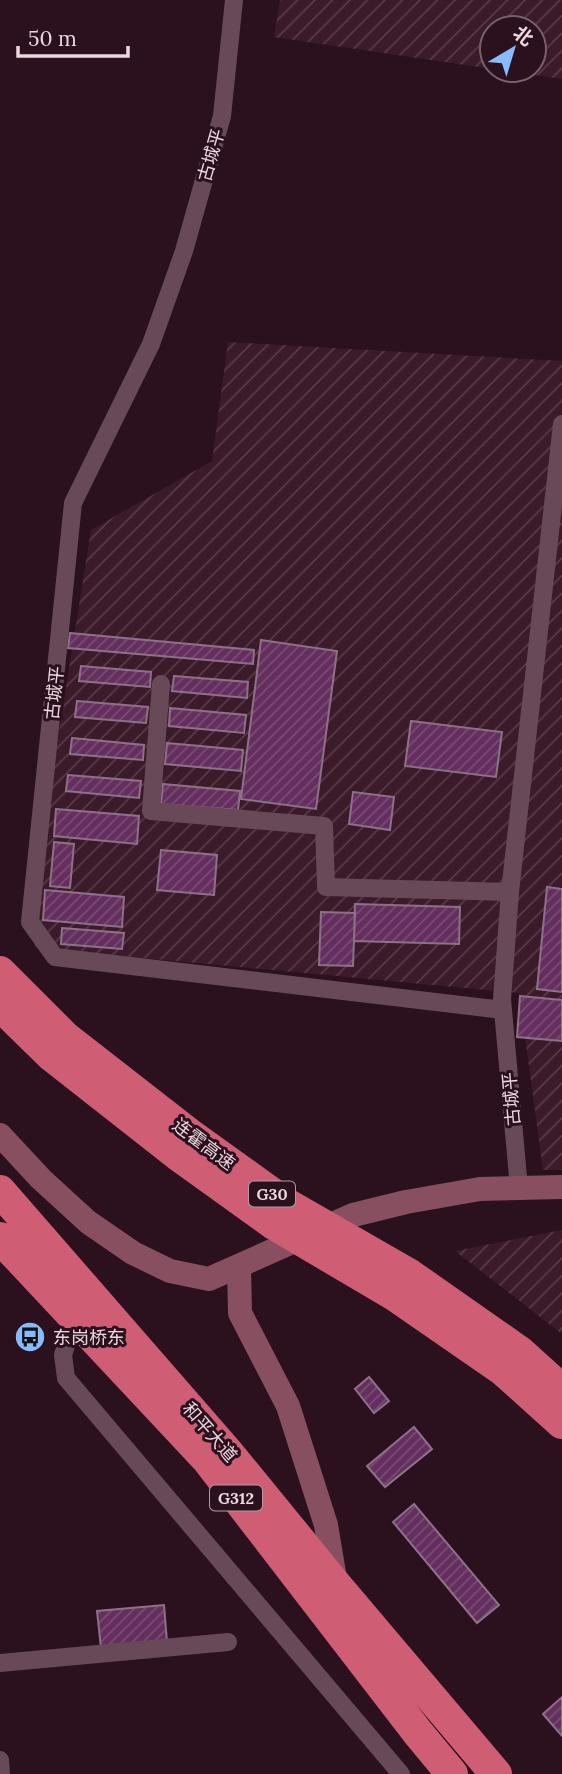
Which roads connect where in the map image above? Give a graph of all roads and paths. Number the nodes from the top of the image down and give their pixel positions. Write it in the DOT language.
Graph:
graph roads {
  1 [pos="234,0"];
  2 [pos="562,424"];
  3 [pos="161,684"];
  4 [pos="510,892"];
  5 [pos="0,972"];
  6 [pos="0,1005"];
  7 [pos="503,1010"];
  8 [pos="0,1135"];
  9 [pos="562,1187"];
  10 [pos="519,1188"];
  11 [pos="0,1191"];
  12 [pos="0,1238"];
  13 [pos="0,1260"];
  14 [pos="239,1266"];
  15 [pos="75,1317"];
  16 [pos="562,1390"];
  17 [pos="562,1423"];
  18 [pos="336,1585"];
  19 [pos="229,1642"];
  20 [pos="0,1663"];
  21 [pos="0,1760"];
  22 [pos="1,1774"];
  23 [pos="401,1774"];
  24 [pos="452,1774"];
  25 [pos="496,1774"];
  1 -- 7 [label="street, 古城平"];
  2 -- 4 [label="street, 古城平"];
  3 -- 4 [label="street"];
  4 -- 7 [label="street, 古城平"];
  5 -- 16 [label="highway, 连霍高速 / G30"];
  6 -- 17 [label="highway, 连霍高速 / G30"];
  7 -- 10 [label="street, 古城平"];
  8 -- 14 [label="main road"];
  9 -- 10 [label="main road"];
  10 -- 14 [label="main road"];
  11 -- 18 [label="highway, 和平大道 / G312"];
  12 -- 15 [label="highway, 和平大道 / G312"];
  13 -- 15 [label="street"];
  14 -- 18 [label="main road"];
  15 -- 23 [label="street"];
  15 -- 24 [label="highway, 和平大道 / G312"];
  18 -- 25 [label="highway, 和平大道 / G312"];
  19 -- 20 [label="street"];
  21 -- 22 [label="street"];
}
